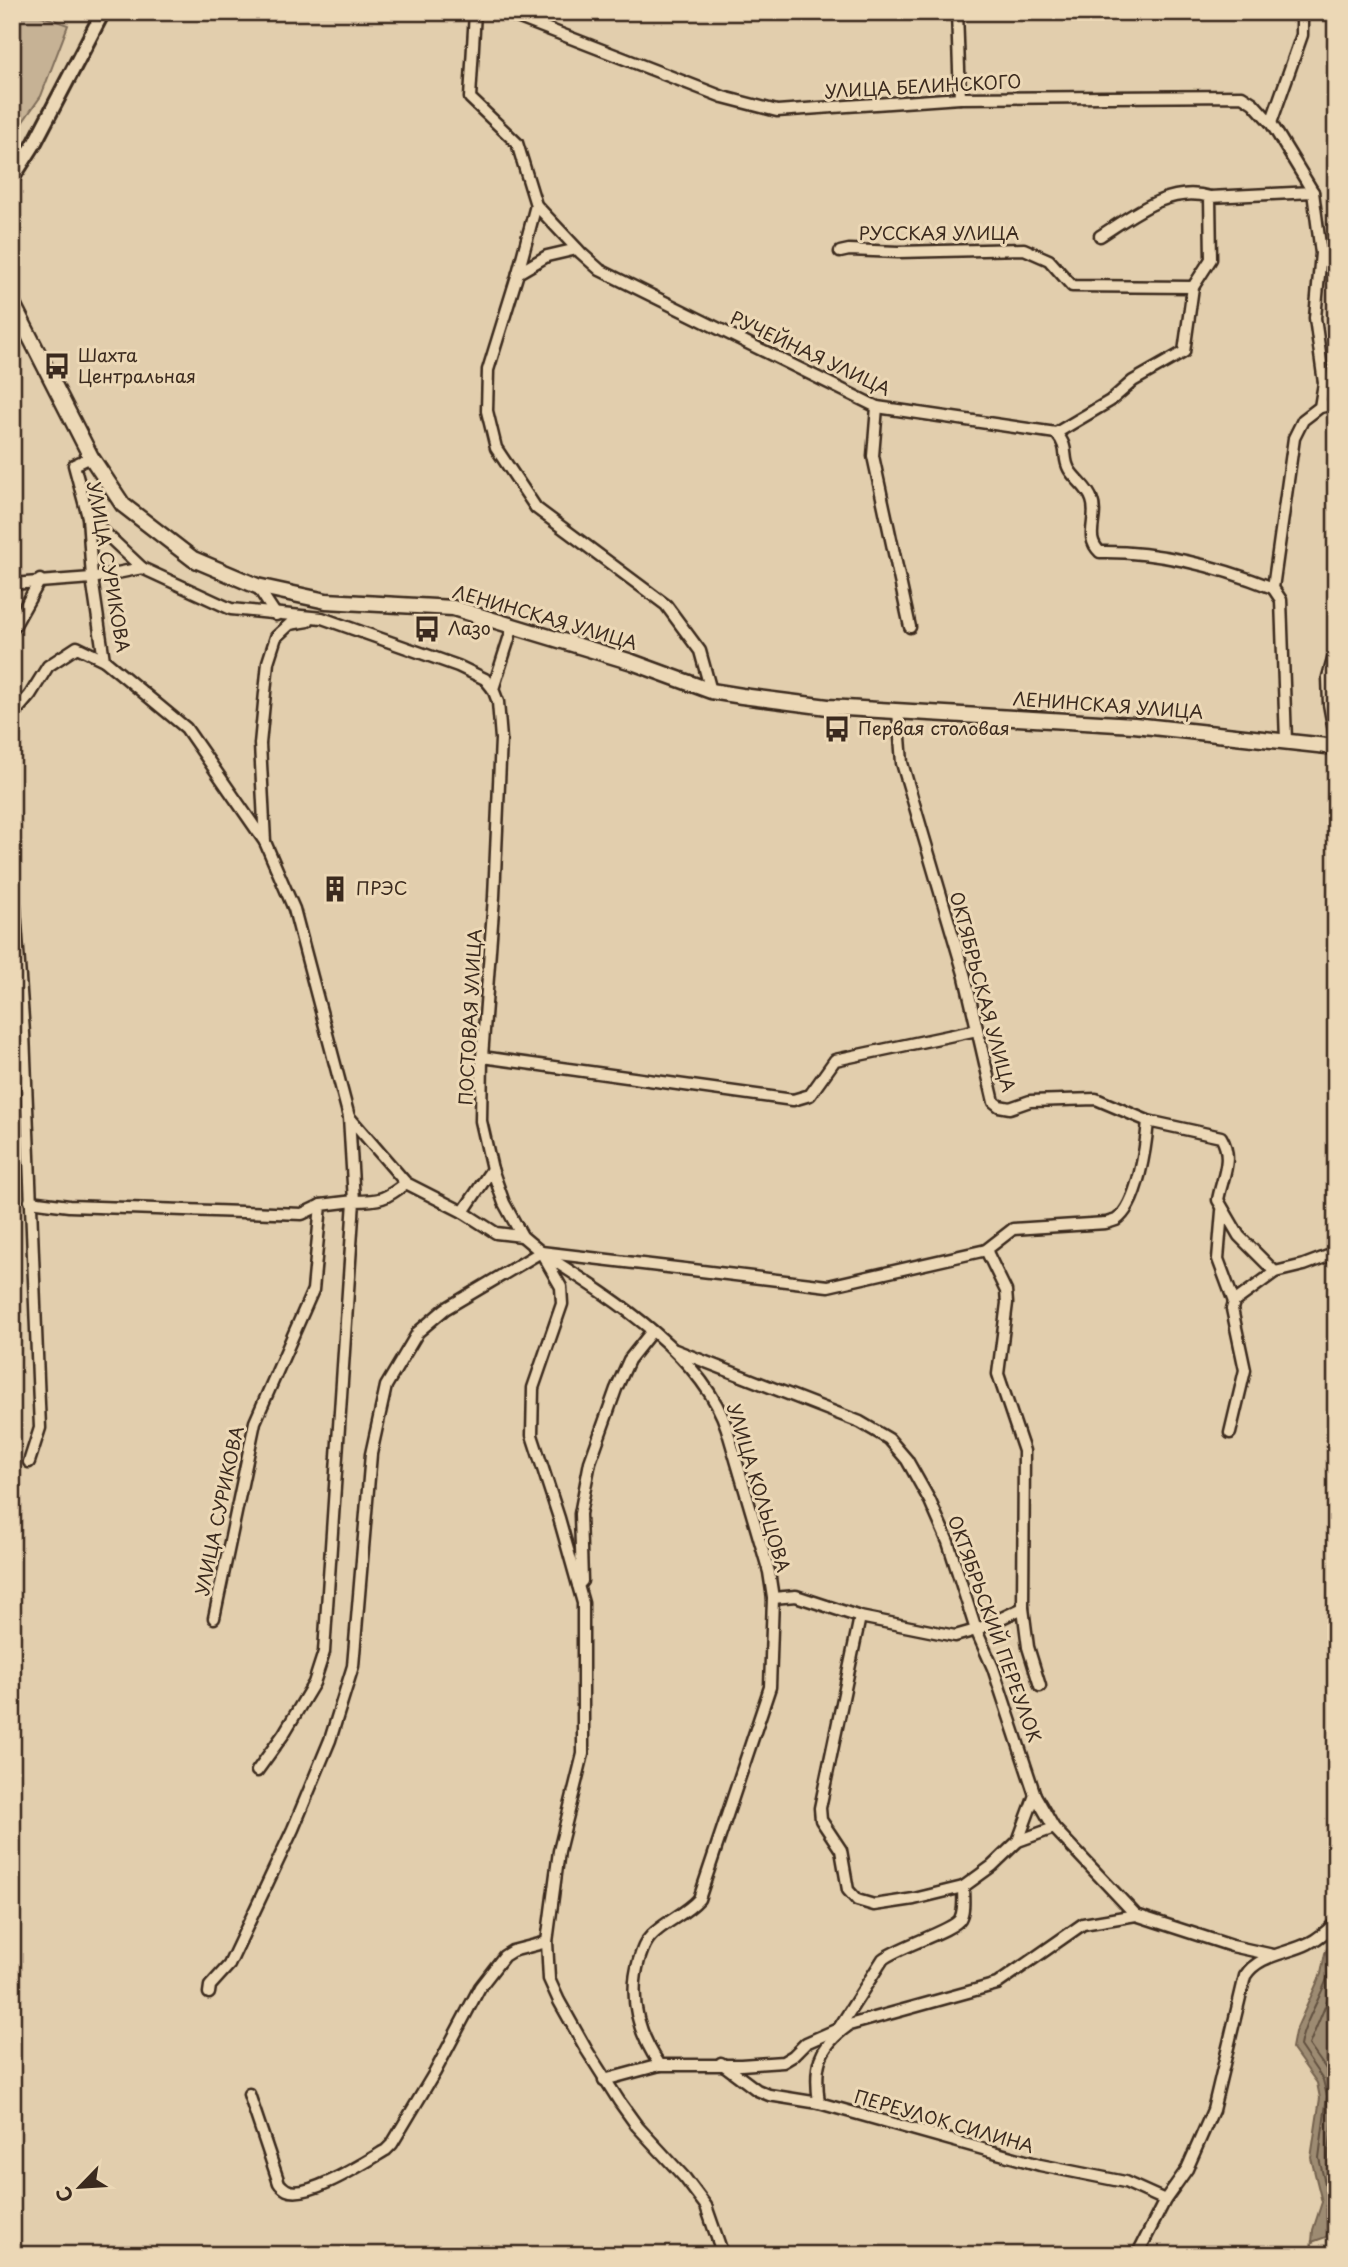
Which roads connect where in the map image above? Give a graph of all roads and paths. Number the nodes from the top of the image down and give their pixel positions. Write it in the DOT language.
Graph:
graph roads {
  1 [pos="475,12"];
  2 [pos="503,12"];
  3 [pos="957,12"];
  4 [pos="1302,12"];
  5 [pos="100,13"];
  6 [pos="960,98"];
  7 [pos="1271,124"];
  8 [pos="12,179"];
  9 [pos="1313,192"];
  10 [pos="1210,197"];
  11 [pos="536,205"];
  12 [pos="1100,236"];
  13 [pos="577,249"];
  14 [pos="840,252"];
  15 [pos="518,273"];
  16 [pos="1193,287"];
  17 [pos="13,310"];
  18 [pos="1336,404"];
  19 [pos="877,407"];
  20 [pos="1320,407"];
  21 [pos="1056,433"];
  22 [pos="90,457"];
  23 [pos="88,517"];
  24 [pos="142,568"];
  25 [pos="92,578"];
  26 [pos="40,580"];
  27 [pos="12,584"];
  28 [pos="257,586"];
  29 [pos="1273,588"];
  30 [pos="326,601"];
  31 [pos="276,615"];
  32 [pos="323,618"];
  33 [pos="513,626"];
  34 [pos="910,627"];
  35 [pos="12,630"];
  36 [pos="1336,649"];
  37 [pos="104,660"];
  38 [pos="493,689"];
  39 [pos="711,691"];
  40 [pos="898,711"];
  41 [pos="12,716"];
  42 [pos="1286,741"];
  43 [pos="1336,744"];
  44 [pos="265,842"];
  45 [pos="12,868"];
  46 [pos="977,1030"];
  47 [pos="24,1033"];
  48 [pos="12,1041"];
  49 [pos="482,1057"];
  50 [pos="349,1117"];
  51 [pos="1149,1121"];
  52 [pos="492,1169"];
  53 [pos="406,1183"];
  54 [pos="30,1201"];
  55 [pos="354,1201"];
  56 [pos="321,1205"];
  57 [pos="1222,1211"];
  58 [pos="463,1212"];
  59 [pos="522,1236"];
  60 [pos="986,1250"];
  61 [pos="541,1252"];
  62 [pos="1336,1252"];
  63 [pos="1275,1272"];
  64 [pos="1234,1303"];
  65 [pos="652,1331"];
  66 [pos="672,1348"];
  67 [pos="1230,1433"];
  68 [pos="29,1462"];
  69 [pos="578,1586"];
  70 [pos="773,1598"];
  71 [pos="1023,1608"];
  72 [pos="860,1617"];
  73 [pos="214,1618"];
  74 [pos="976,1630"];
  75 [pos="1040,1686"];
  76 [pos="257,1771"];
  77 [pos="1035,1795"];
  78 [pos="1054,1828"];
  79 [pos="1018,1841"];
  80 [pos="962,1887"];
  81 [pos="1136,1914"];
  82 [pos="1336,1922"];
  83 [pos="547,1942"];
  84 [pos="1273,1955"];
  85 [pos="209,1993"];
  86 [pos="844,2027"];
  87 [pos="721,2063"];
  88 [pos="660,2065"];
  89 [pos="604,2080"];
  90 [pos="249,2094"];
  91 [pos="819,2103"];
  92 [pos="1165,2200"];
  93 [pos="723,2255"];
  94 [pos="1136,2255"];
  1 -- 11 [label="street, РУЧЕЙНАЯ УЛИЦА"];
  2 -- 6 [label="street, УЛИЦА БЕЛИНСКОГО"];
  3 -- 6 [label="street"];
  4 -- 7 [label="street"];
  5 -- 8 [label="street"];
  6 -- 7 [label="street, УЛИЦА БЕЛИНСКОГО"];
  7 -- 9 [label="street, УЛИЦА БЕЛИНСКОГО"];
  9 -- 10 [label="street"];
  9 -- 20 [label="street"];
  10 -- 12 [label="street"];
  10 -- 16 [label="street"];
  11 -- 13 [label="street, РУЧЕЙНАЯ УЛИЦА"];
  11 -- 15 [label="street"];
  13 -- 15 [label="street"];
  13 -- 19 [label="street, РУЧЕЙНАЯ УЛИЦА"];
  14 -- 16 [label="street, РУССКАЯ УЛИЦА"];
  15 -- 39 [label="street"];
  16 -- 21 [label="street"];
  17 -- 22 [label="main road, ЛЕНИНСКАЯ УЛИЦА"];
  18 -- 20 [label="street"];
  19 -- 21 [label="street, РУЧЕЙНАЯ УЛИЦА"];
  19 -- 34 [label="street"];
  20 -- 29 [label="street"];
  21 -- 29 [label="street"];
  22 -- 23 [label="street, УЛИЦА СУРИКОВА"];
  22 -- 28 [label="main road, ЛЕНИНСКАЯ УЛИЦА"];
  23 -- 24 [label="street"];
  23 -- 25 [label="street, УЛИЦА СУРИКОВА"];
  24 -- 25 [label="street"];
  24 -- 31 [label="street"];
  25 -- 26 [label="street"];
  25 -- 37 [label="street, УЛИЦА СУРИКОВА"];
  26 -- 27 [label="street"];
  26 -- 35 [label="street"];
  28 -- 30 [label="main road, ЛЕНИНСКАЯ УЛИЦА"];
  28 -- 31 [label="street"];
  29 -- 42 [label="street"];
  30 -- 32 [label="street"];
  30 -- 33 [label="main road, ЛЕНИНСКАЯ УЛИЦА"];
  31 -- 32 [label="street"];
  32 -- 38 [label="street"];
  32 -- 44 [label="street, УЛИЦА СУРИКОВА"];
  33 -- 38 [label="street"];
  33 -- 39 [label="main road, ЛЕНИНСКАЯ УЛИЦА"];
  36 -- 43 [label="street"];
  37 -- 41 [label="street"];
  37 -- 44 [label="street, УЛИЦА СУРИКОВА"];
  38 -- 49 [label="street, ПОСТОВАЯ УЛИЦА"];
  39 -- 40 [label="main road, ЛЕНИНСКАЯ УЛИЦА"];
  40 -- 42 [label="main road, ЛЕНИНСКАЯ УЛИЦА"];
  40 -- 46 [label="street, ОКТЯБРЬСКАЯ УЛИЦА"];
  42 -- 43 [label="main road, ЛЕНИНСКАЯ УЛИЦА"];
  44 -- 50 [label="street, УЛИЦА СУРИКОВА"];
  45 -- 47 [label="street"];
  46 -- 49 [label="street"];
  46 -- 51 [label="street, ОКТЯБРЬСКАЯ УЛИЦА"];
  47 -- 48 [label="street"];
  47 -- 54 [label="street"];
  49 -- 52 [label="street, ПОСТОВАЯ УЛИЦА"];
  50 -- 53 [label="street"];
  50 -- 55 [label="street"];
  51 -- 57 [label="street, ОКТЯБРЬСКАЯ УЛИЦА"];
  51 -- 60 [label="street"];
  52 -- 58 [label="street"];
  52 -- 59 [label="street, ПОСТОВАЯ УЛИЦА"];
  53 -- 55 [label="street"];
  53 -- 58 [label="street"];
  54 -- 56 [label="street"];
  54 -- 68 [label="street"];
  55 -- 56 [label="street"];
  55 -- 76 [label="street"];
  56 -- 73 [label="street, УЛИЦА СУРИКОВА"];
  57 -- 63 [label="street"];
  57 -- 64 [label="street"];
  58 -- 59 [label="street"];
  59 -- 61 [label="street, ПОСТОВАЯ УЛИЦА"];
  60 -- 61 [label="street"];
  60 -- 71 [label="street"];
  61 -- 65 [label="street, УЛИЦА КОЛЬЦОВА"];
  61 -- 69 [label="street, ПОСТОВАЯ УЛИЦА"];
  61 -- 85 [label="street"];
  62 -- 63 [label="street"];
  63 -- 64 [label="street"];
  64 -- 67 [label="street"];
  65 -- 66 [label="street, УЛИЦА КОЛЬЦОВА"];
  65 -- 69 [label="street, ПОСТОВАЯ УЛИЦА"];
  66 -- 70 [label="street, УЛИЦА КОЛЬЦОВА"];
  66 -- 74 [label="street, ОКТЯБРЬСКИЙ ПЕРЕУЛОК"];
  69 -- 83 [label="street, ПОСТОВАЯ УЛИЦА"];
  70 -- 72 [label="street"];
  70 -- 88 [label="street, УЛИЦА КОЛЬЦОВА"];
  71 -- 74 [label="street"];
  71 -- 75 [label="street"];
  72 -- 74 [label="street"];
  72 -- 80 [label="street"];
  74 -- 77 [label="street, ОКТЯБРЬСКИЙ ПЕРЕУЛОК"];
  77 -- 78 [label="street, ОКТЯБРЬСКИЙ ПЕРЕУЛОК"];
  77 -- 79 [label="street"];
  78 -- 79 [label="street"];
  78 -- 81 [label="street, ОКТЯБРЬСКИЙ ПЕРЕУЛОК"];
  79 -- 80 [label="street"];
  80 -- 86 [label="street"];
  81 -- 84 [label="street"];
  81 -- 86 [label="street"];
  82 -- 84 [label="street"];
  83 -- 89 [label="street, ПОСТОВАЯ УЛИЦА"];
  83 -- 90 [label="street"];
  84 -- 92 [label="street"];
  86 -- 87 [label="street"];
  86 -- 91 [label="street"];
  87 -- 88 [label="street"];
  87 -- 91 [label="street, ПЕРЕУЛОК СИЛИНА"];
  88 -- 89 [label="street"];
  89 -- 93 [label="street, ПОСТОВАЯ УЛИЦА"];
  91 -- 92 [label="street, ПЕРЕУЛОК СИЛИНА"];
  92 -- 94 [label="street"];
}
